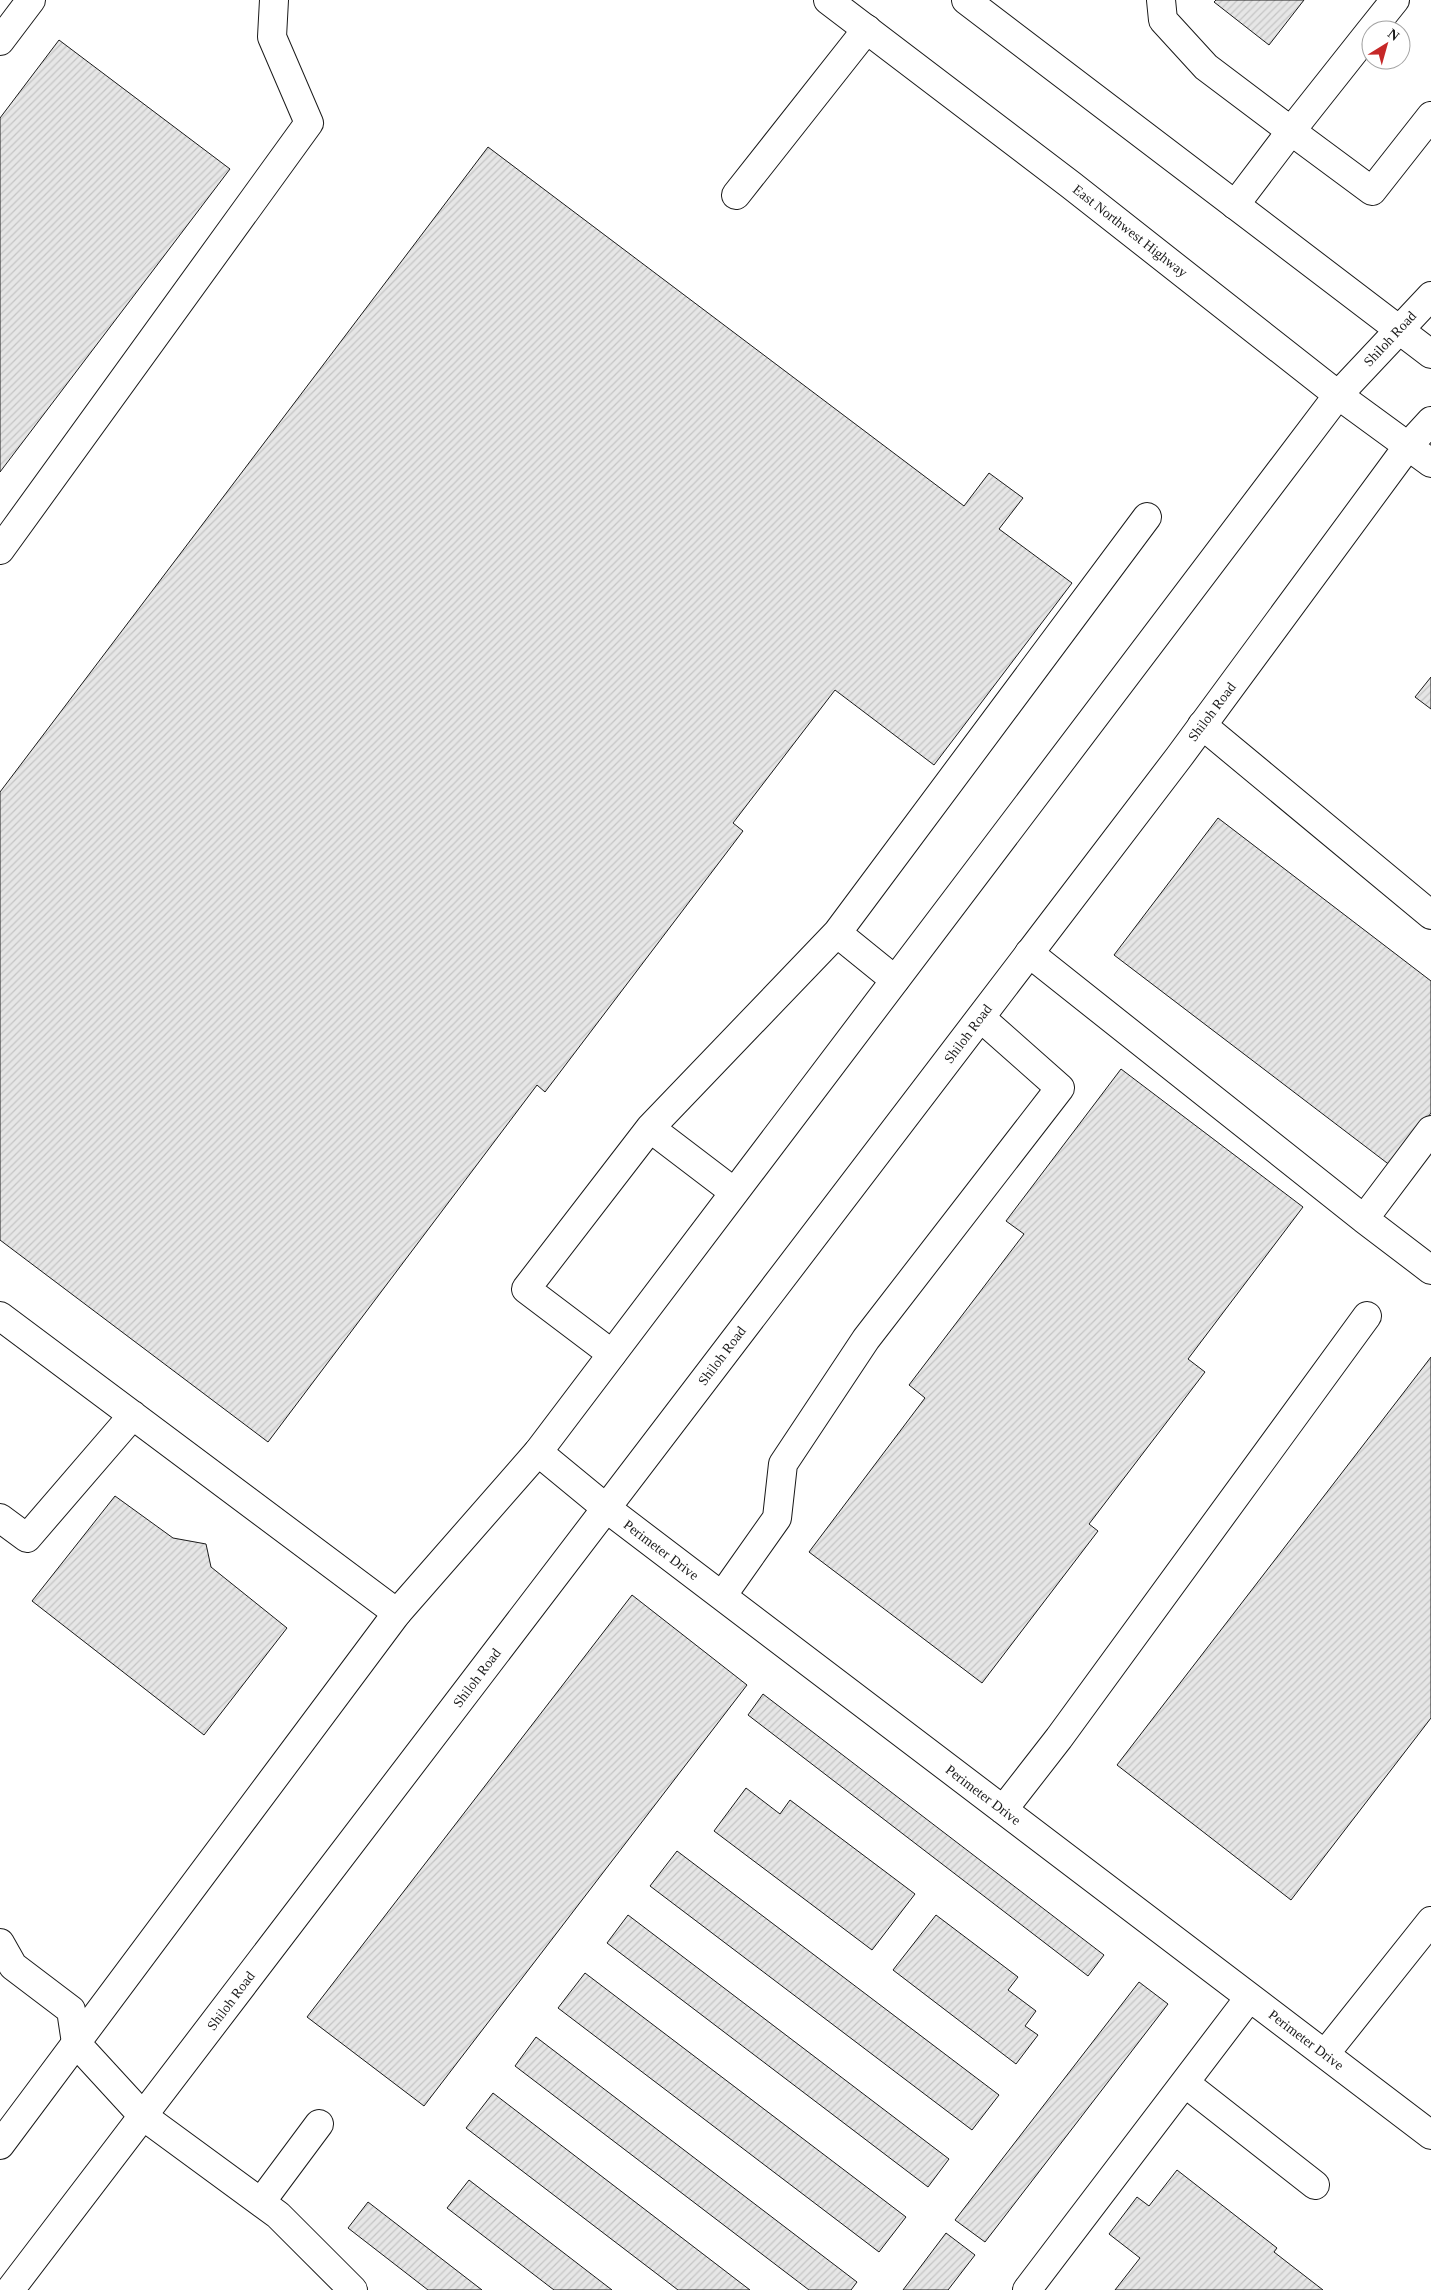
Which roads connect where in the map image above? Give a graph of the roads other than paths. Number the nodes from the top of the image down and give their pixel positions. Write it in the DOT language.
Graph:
graph roads {
  1 [pos="31,0"];
  2 [pos="274,0"];
  3 [pos="828,0"];
  4 [pos="1162,0"];
  5 [pos="1395,0"];
  6 [pos="980,4"];
  7 [pos="1379,20"];
  8 [pos="867,29"];
  9 [pos="0,41"];
  10 [pos="1361,43"];
  11 [pos="1431,116"];
  12 [pos="1291,131"];
  13 [pos="736,195"];
  14 [pos="1235,204"];
  15 [pos="1431,296"];
  16 [pos="1399,329"];
  17 [pos="1431,354"];
  18 [pos="1338,394"];
  19 [pos="1431,421"];
  20 [pos="1408,446"];
  21 [pos="1431,463"];
  22 [pos="1147,517"];
  23 [pos="0,550"];
  24 [pos="1202,725"];
  25 [pos="1431,915"];
  26 [pos="837,933"];
  27 [pos="1029,953"];
  28 [pos="894,980"];
  29 [pos="981,1018"];
  30 [pos="650,1128"];
  31 [pos="1431,1130"];
  32 [pos="734,1192"];
  33 [pos="1364,1219"];
  34 [pos="1431,1270"];
  35 [pos="0,1316"];
  36 [pos="1367,1316"];
  37 [pos="612,1354"];
  38 [pos="133,1415"];
  39 [pos="538,1452"];
  40 [pos="606,1508"];
  41 [pos="0,1518"];
  42 [pos="722,1596"];
  43 [pos="397,1613"];
  44 [pos="1003,1810"];
  45 [pos="1431,1921"];
  46 [pos="4,1965"];
  47 [pos="1249,1998"];
  48 [pos="76,2043"];
  49 [pos="1325,2054"];
  50 [pos="1185,2083"];
  51 [pos="143,2116"];
  52 [pos="319,2124"];
  53 [pos="1431,2136"];
  54 [pos="0,2144"];
  55 [pos="1315,2186"];
  56 [pos="261,2202"];
  57 [pos="10,2290"];
  58 [pos="353,2290"];
  59 [pos="1027,2290"];
  1 -- 9 [label="main road"];
  2 -- 23 [label="main road"];
  3 -- 8 [label="main road, East Northwest Highway"];
  4 -- 12 [label="main road"];
  5 -- 7 [label="main road"];
  6 -- 14 [label="main road"];
  8 -- 13 [label="main road"];
  8 -- 18 [label="main road, East Northwest Highway"];
  10 -- 12 [label="main road"];
  11 -- 12 [label="main road"];
  12 -- 14 [label="main road"];
  14 -- 16 [label="main road"];
  15 -- 16 [label="main road, Shiloh Road"];
  16 -- 17 [label="main road"];
  16 -- 18 [label="main road, Shiloh Road"];
  18 -- 20 [label="main road, East Northwest Highway"];
  18 -- 28 [label="main road, Shiloh Road"];
  19 -- 20 [label="main road, Shiloh Road"];
  20 -- 21 [label="main road, East Northwest Highway"];
  20 -- 24 [label="main road, Shiloh Road"];
  22 -- 26 [label="main road"];
  24 -- 25 [label="main road"];
  24 -- 27 [label="main road, Shiloh Road"];
  26 -- 28 [label="main road"];
  26 -- 30 [label="main road"];
  27 -- 29 [label="main road, Shiloh Road"];
  27 -- 33 [label="main road"];
  28 -- 32 [label="main road, Shiloh Road"];
  29 -- 40 [label="main road, Shiloh Road"];
  29 -- 42 [label="main road"];
  30 -- 32 [label="main road"];
  30 -- 37 [label="main road"];
  31 -- 33 [label="main road"];
  32 -- 37 [label="main road, Shiloh Road"];
  33 -- 34 [label="main road"];
  35 -- 38 [label="main road"];
  36 -- 44 [label="main road"];
  37 -- 39 [label="main road, Shiloh Road"];
  38 -- 41 [label="main road"];
  38 -- 43 [label="main road"];
  39 -- 40 [label="main road, Perimeter Drive"];
  39 -- 43 [label="main road, Shiloh Road"];
  40 -- 42 [label="main road, Perimeter Drive"];
  40 -- 51 [label="main road, Shiloh Road"];
  42 -- 44 [label="main road, Perimeter Drive"];
  43 -- 48 [label="main road, Shiloh Road"];
  44 -- 47 [label="main road, Perimeter Drive"];
  45 -- 49 [label="main road"];
  46 -- 48 [label="main road"];
  47 -- 49 [label="main road, Perimeter Drive"];
  47 -- 50 [label="main road"];
  48 -- 51 [label="main road"];
  48 -- 54 [label="main road, Shiloh Road"];
  49 -- 53 [label="main road, Perimeter Drive"];
  50 -- 55 [label="main road"];
  50 -- 59 [label="main road"];
  51 -- 56 [label="main road"];
  51 -- 57 [label="main road, Shiloh Road"];
  52 -- 56 [label="main road"];
  56 -- 58 [label="main road"];
}
